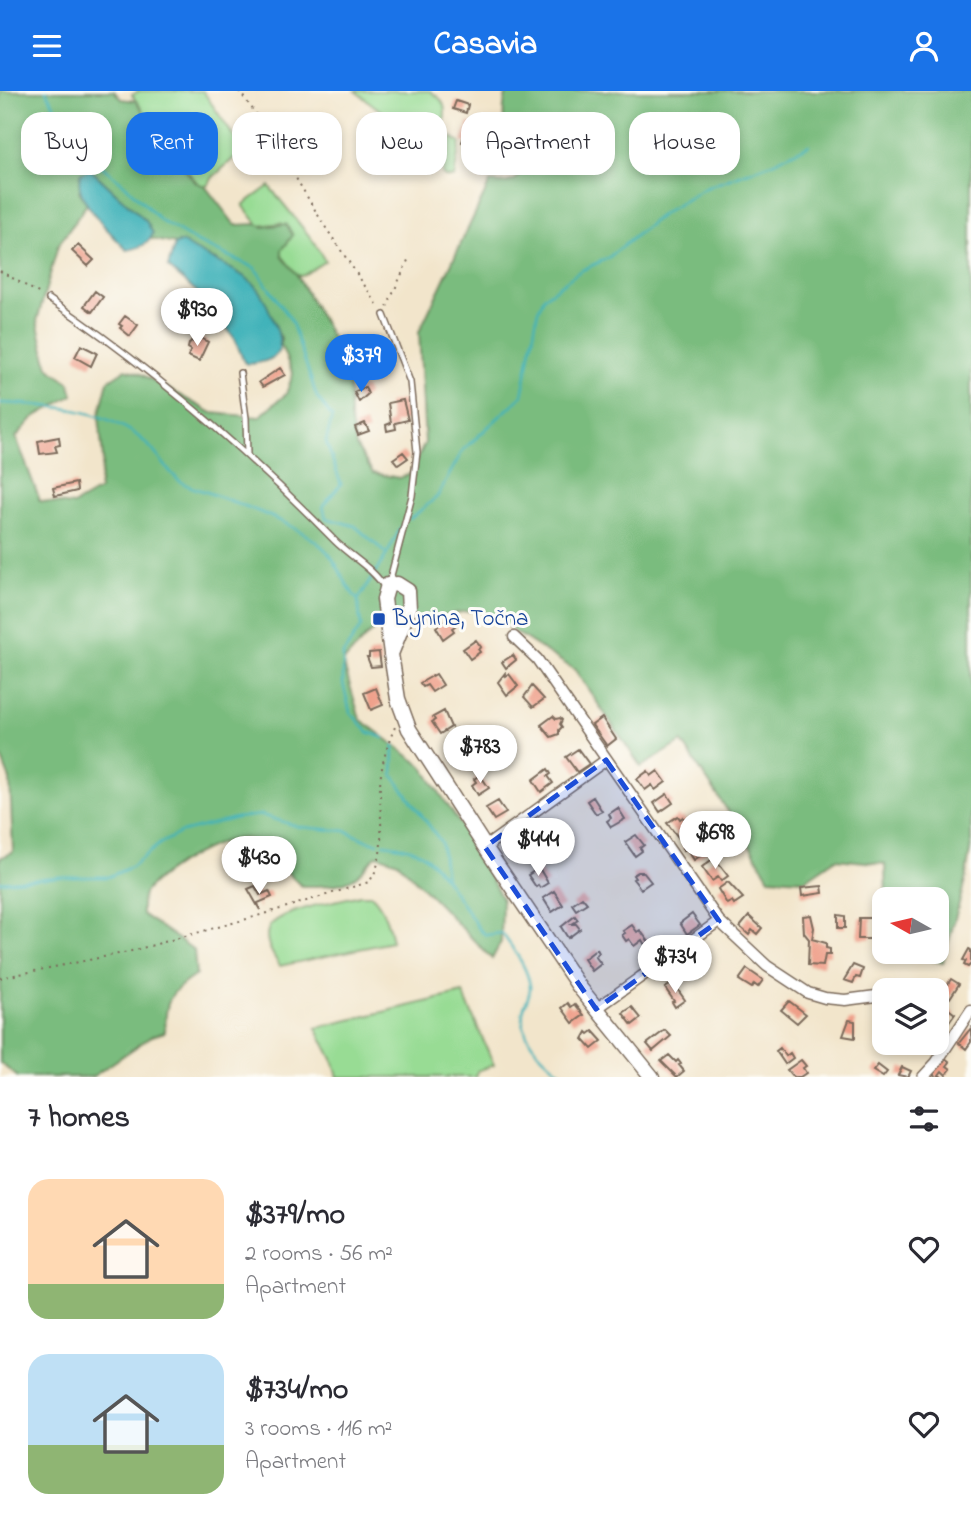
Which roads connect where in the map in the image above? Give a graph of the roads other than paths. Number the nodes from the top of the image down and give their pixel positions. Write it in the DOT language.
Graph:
graph roads {
  1 [pos="49,299"];
  2 [pos="384,315"];
  3 [pos="240,373"];
  4 [pos="247,455"];
  5 [pos="384,584"];
  6 [pos="514,636"];
  7 [pos="391,655"];
  8 [pos="606,760"];
  9 [pos="485,846"];
  10 [pos="719,921"];
  11 [pos="872,997"];
  12 [pos="596,1009"];
  13 [pos="971,1010"];
  14 [pos="652,1077"];
  15 [pos="923,1077"];
  1 -- 4 [label="lane"];
  2 -- 5 [label="lane"];
  3 -- 4 [label="lane"];
  4 -- 5 [label="lane"];
  5 -- 7 [label="street"];
  5 -- 7 [label="street"];
  6 -- 8 [label="street"];
  7 -- 9 [label="street"];
  8 -- 9 [label="street"];
  8 -- 10 [label="street"];
  9 -- 12 [label="street"];
  10 -- 11 [label="street"];
  10 -- 12 [label="street"];
  12 -- 14 [label="street"];
  13 -- 15 [label="street"];
}
